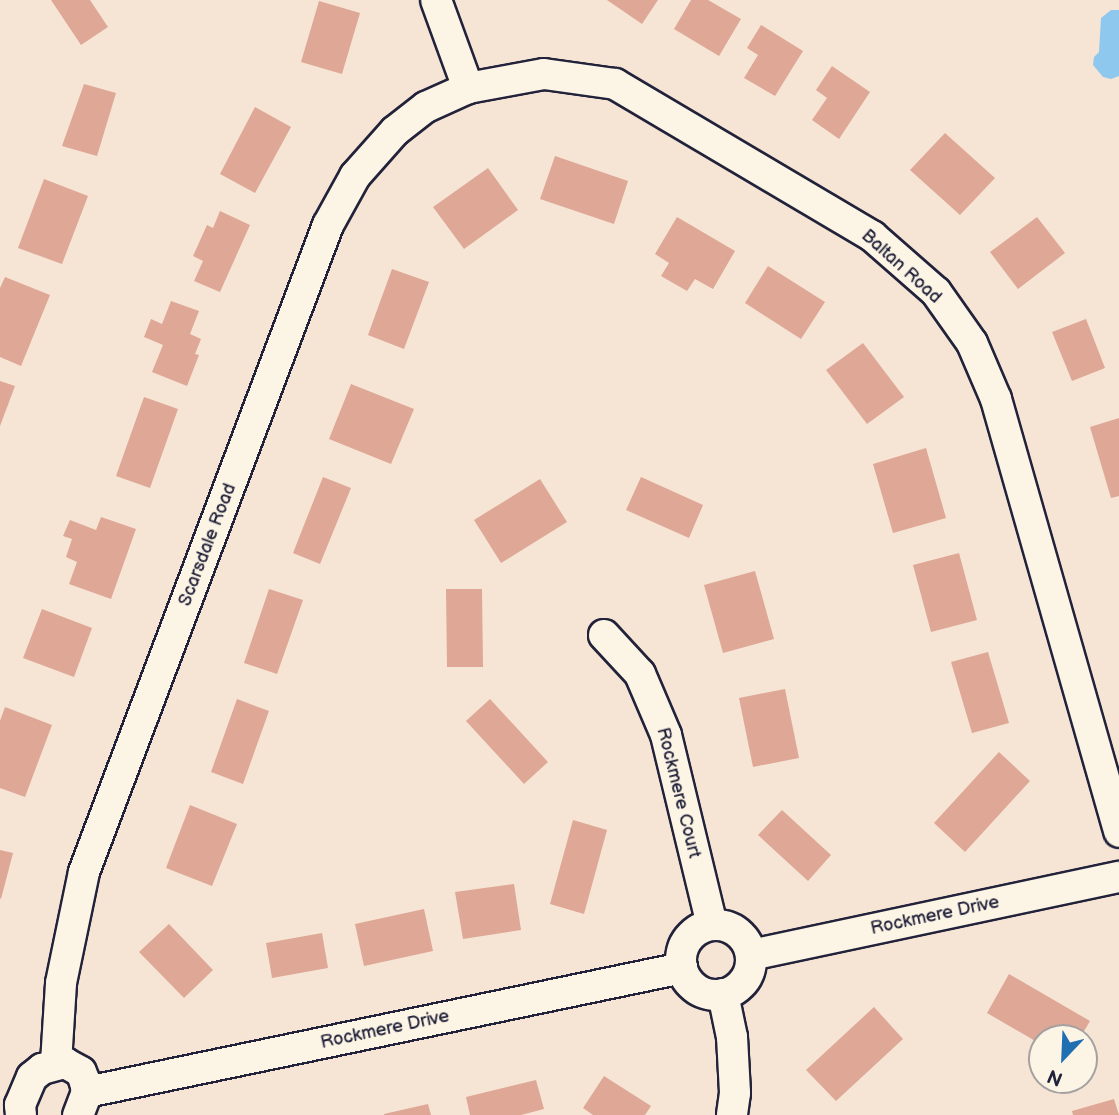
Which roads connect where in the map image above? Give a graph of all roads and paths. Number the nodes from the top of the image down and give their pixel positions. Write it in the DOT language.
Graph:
graph roads {
  1 [pos="436,0"];
  2 [pos="468,88"];
  3 [pos="604,635"];
  4 [pos="1119,832"];
  5 [pos="1119,877"];
  6 [pos="712,925"];
  7 [pos="751,955"];
  8 [pos="682,968"];
  9 [pos="723,994"];
  10 [pos="56,1063"];
  11 [pos="83,1103"];
  12 [pos="14,1109"];
  13 [pos="732,1115"];
  1 -- 2 [label="street"];
  2 -- 4 [label="street, Baltan Road"];
  2 -- 10 [label="street, Scarsdale Road"];
  3 -- 6 [label="street, Rockmere Court"];
  5 -- 7 [label="street, Rockmere Drive"];
  6 -- 7 [label="street"];
  6 -- 8 [label="street"];
  7 -- 9 [label="street"];
  8 -- 9 [label="street"];
  8 -- 11 [label="street, Rockmere Drive"];
  9 -- 13 [label="street"];
  10 -- 11 [label="street"];
  10 -- 12 [label="street"];
}
